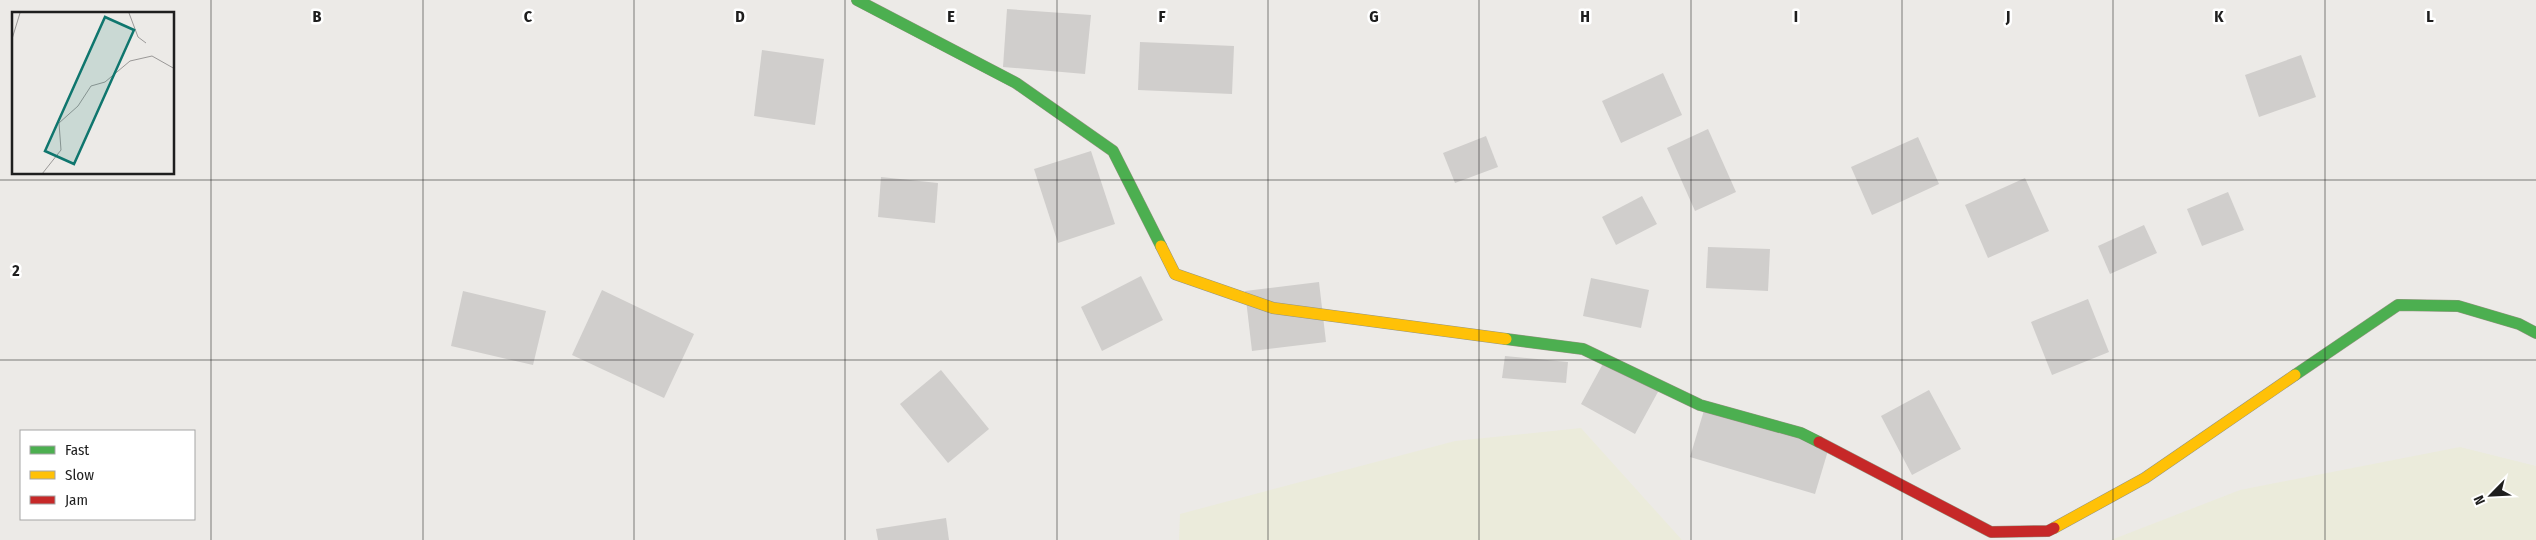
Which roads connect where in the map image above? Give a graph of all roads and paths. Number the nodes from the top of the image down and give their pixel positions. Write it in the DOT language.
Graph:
graph roads {
  1 [pos="857,0"];
  2 [pos="2536,333"];
  1 -- 2 [label="street"];
}
